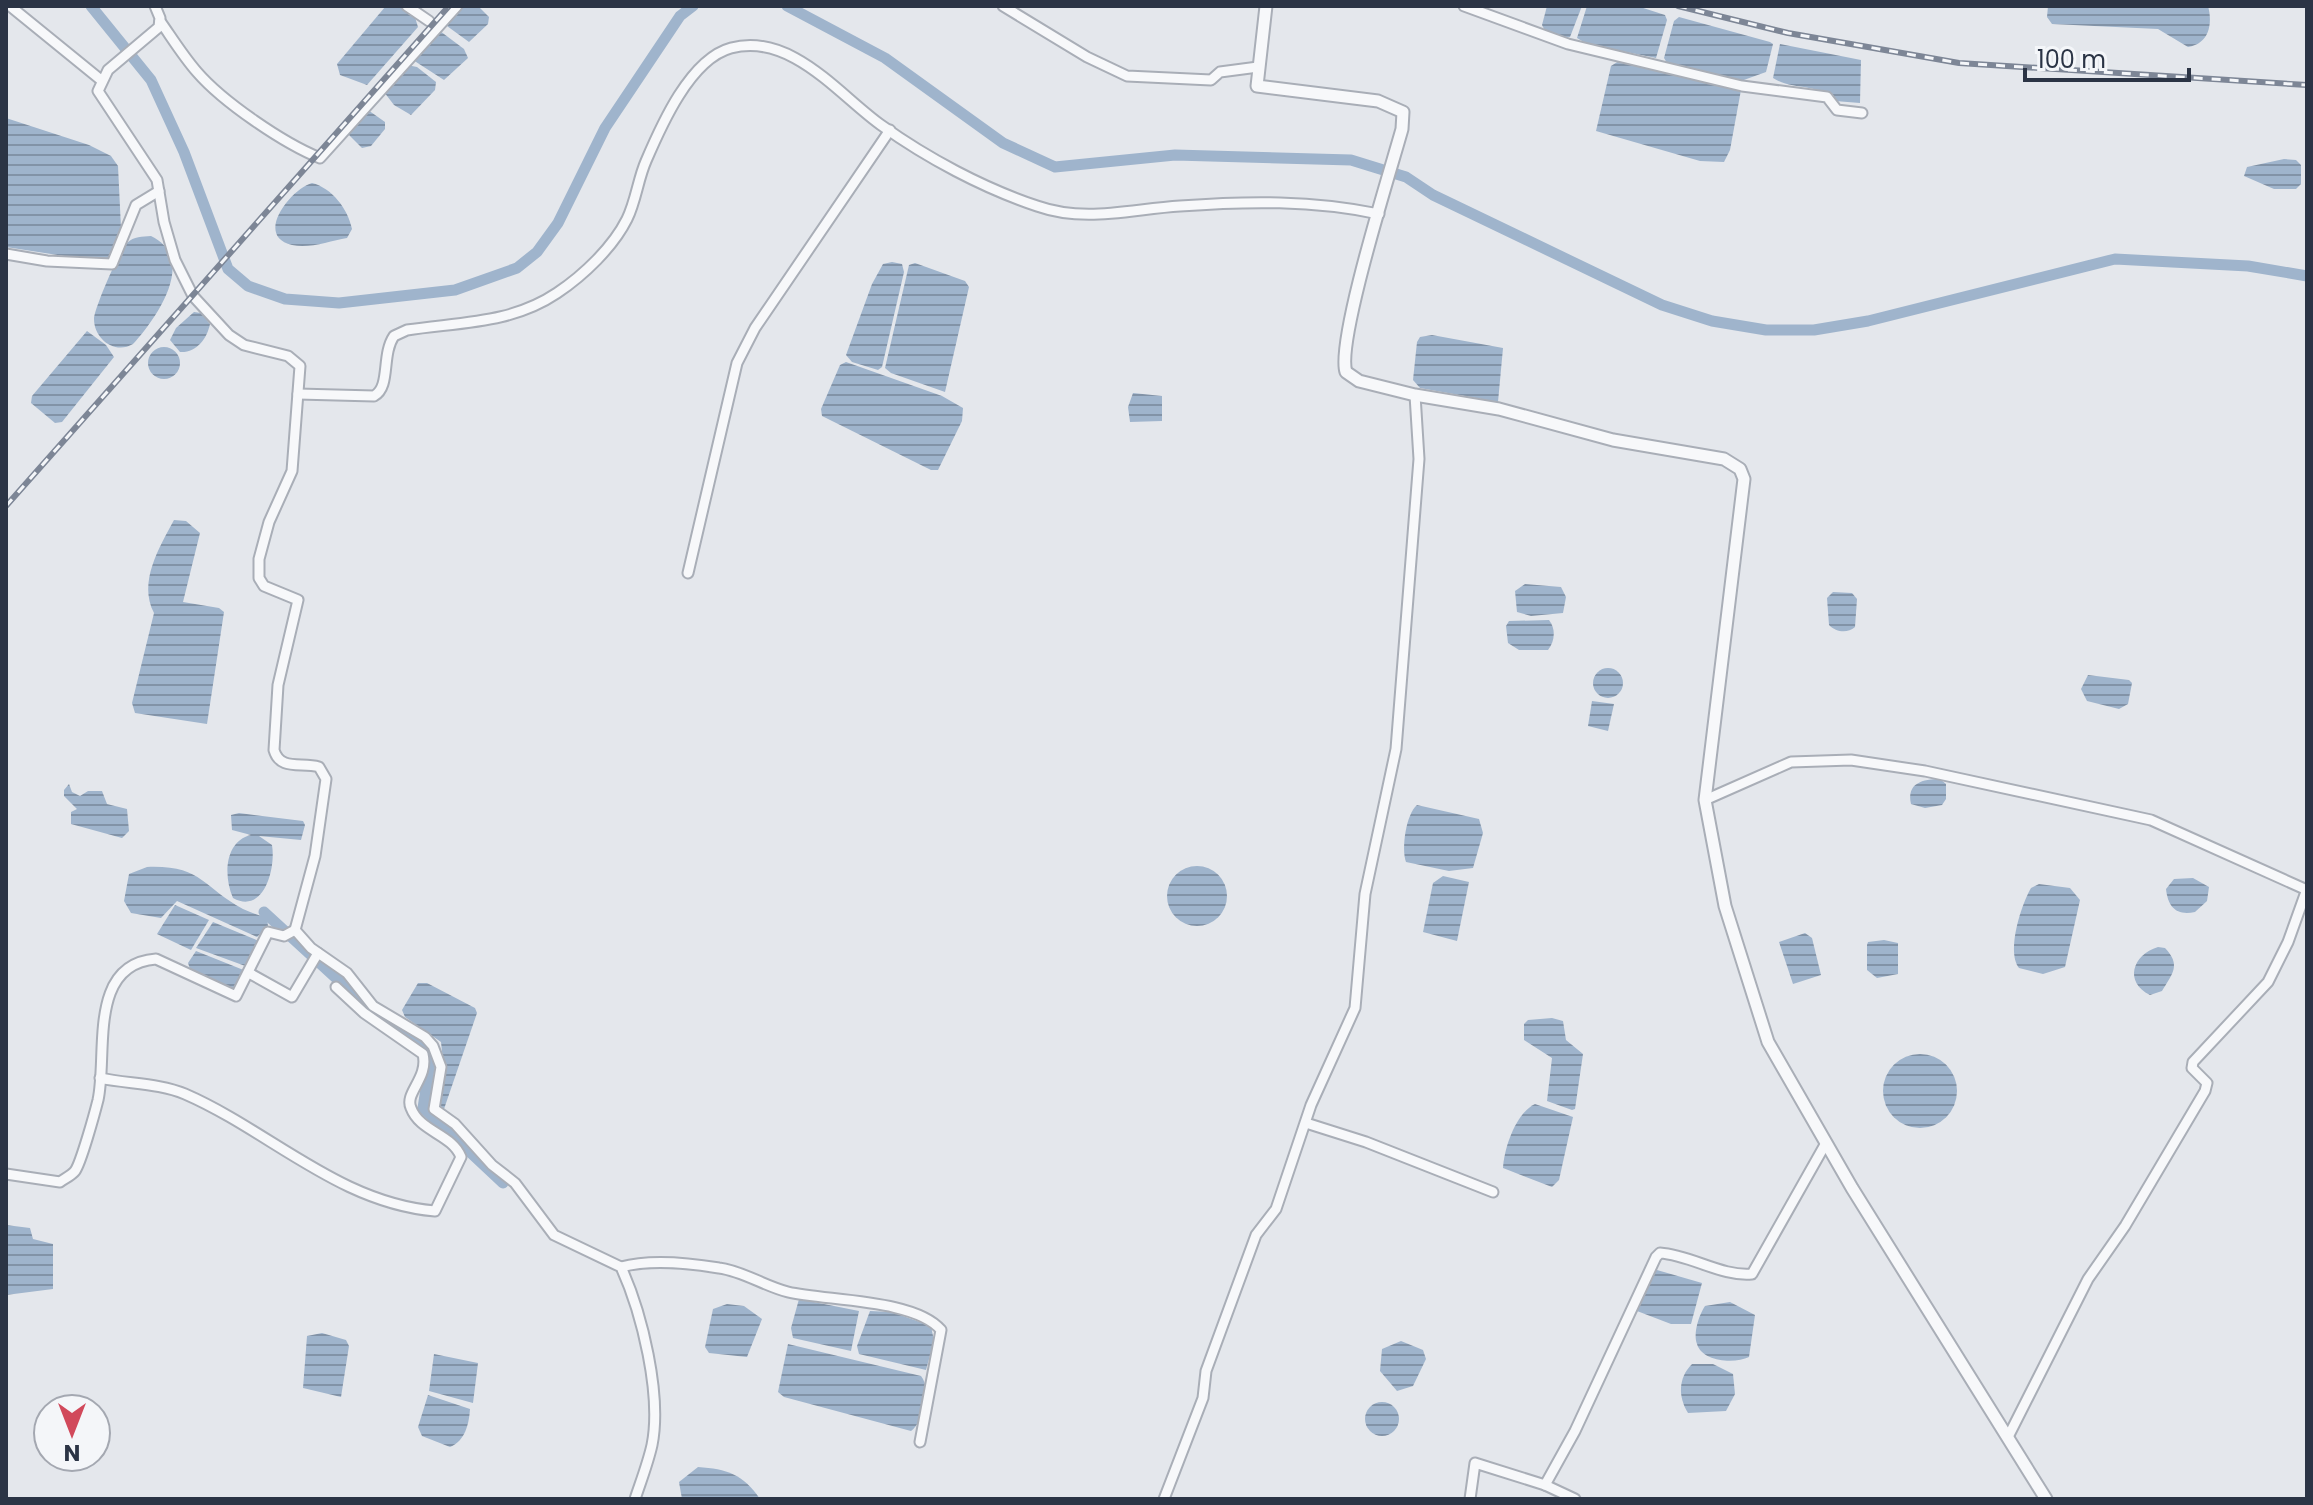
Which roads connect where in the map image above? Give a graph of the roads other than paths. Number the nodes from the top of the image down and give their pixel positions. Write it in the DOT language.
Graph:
graph roads {
  1 [pos="10,6"];
  2 [pos="155,6"];
  3 [pos="407,6"];
  4 [pos="457,6"];
  5 [pos="1003,6"];
  6 [pos="1266,6"];
  7 [pos="1464,6"];
  8 [pos="429,21"];
  9 [pos="160,24"];
  10 [pos="1258,67"];
  11 [pos="101,80"];
  12 [pos="1862,113"];
  13 [pos="890,130"];
  14 [pos="159,191"];
  15 [pos="1380,209"];
  16 [pos="6,254"];
  17 [pos="298,394"];
  18 [pos="1415,395"];
  19 [pos="688,573"];
  20 [pos="1705,800"];
  21 [pos="2307,889"];
  22 [pos="295,930"];
  23 [pos="318,953"];
  24 [pos="249,973"];
  25 [pos="336,987"];
  26 [pos="100,1078"];
  27 [pos="1306,1123"];
  28 [pos="1826,1143"];
  29 [pos="6,1174"];
  30 [pos="1493,1192"];
  31 [pos="621,1267"];
  32 [pos="2008,1437"];
  33 [pos="920,1442"];
  34 [pos="1545,1485"];
  35 [pos="635,1499"];
  36 [pos="1164,1499"];
  37 [pos="1470,1499"];
  38 [pos="1575,1499"];
  39 [pos="2046,1499"];
  1 -- 11 [label="street"];
  2 -- 9 [label="street"];
  3 -- 8 [label="street"];
  4 -- 9 [label="street"];
  5 -- 10 [label="street"];
  6 -- 10 [label="street"];
  7 -- 12 [label="street"];
  9 -- 11 [label="street"];
  10 -- 15 [label="street"];
  11 -- 14 [label="street"];
  13 -- 15 [label="street"];
  13 -- 17 [label="street"];
  13 -- 19 [label="street"];
  14 -- 16 [label="street"];
  14 -- 17 [label="street"];
  15 -- 18 [label="street"];
  17 -- 22 [label="street"];
  18 -- 20 [label="street"];
  18 -- 27 [label="street"];
  20 -- 21 [label="street"];
  20 -- 28 [label="street"];
  21 -- 32 [label="street"];
  22 -- 23 [label="street"];
  22 -- 24 [label="street"];
  23 -- 24 [label="street"];
  23 -- 31 [label="street"];
  24 -- 26 [label="street"];
  25 -- 26 [label="street"];
  26 -- 29 [label="street"];
  27 -- 30 [label="street"];
  27 -- 36 [label="street"];
  28 -- 32 [label="street"];
  28 -- 34 [label="street"];
  31 -- 33 [label="street"];
  31 -- 35 [label="street"];
  32 -- 39 [label="street"];
  34 -- 37 [label="street"];
  34 -- 38 [label="street"];
}
